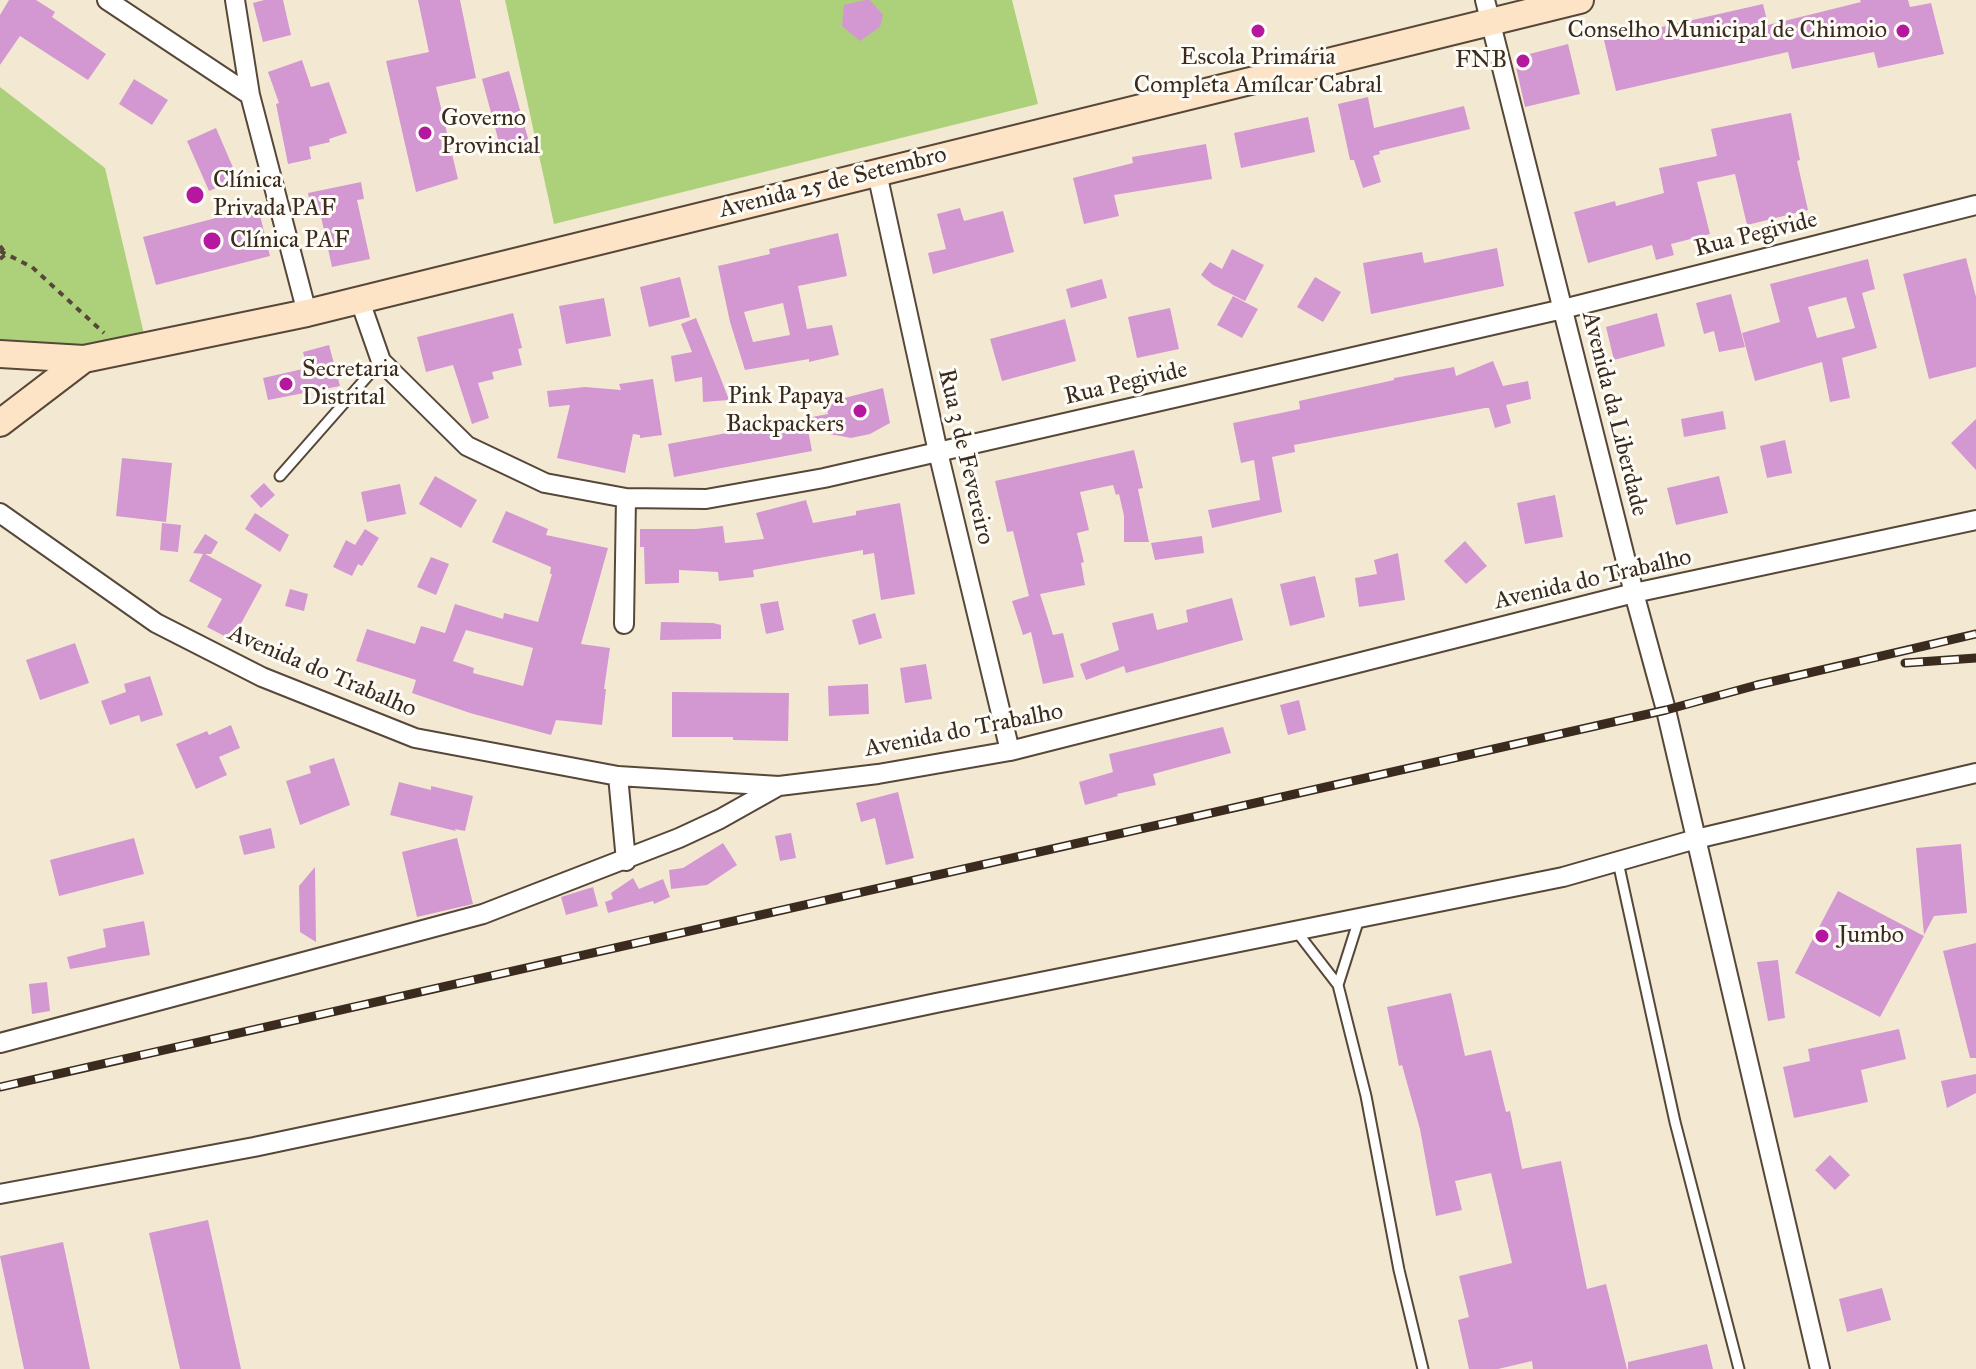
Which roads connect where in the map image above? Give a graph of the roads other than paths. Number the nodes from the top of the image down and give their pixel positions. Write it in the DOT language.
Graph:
graph roads {
  1 [pos="107,0"];
  2 [pos="235,0"];
  3 [pos="1580,0"];
  4 [pos="1488,11"];
  5 [pos="250,95"];
  6 [pos="877,173"];
  7 [pos="1976,205"];
  8 [pos="360,301"];
  9 [pos="1563,309"];
  10 [pos="307,313"];
  11 [pos="0,354"];
  12 [pos="84,359"];
  13 [pos="381,361"];
  14 [pos="0,423"];
  15 [pos="938,452"];
  16 [pos="280,476"];
  17 [pos="626,498"];
  18 [pos="0,513"];
  19 [pos="1976,520"];
  20 [pos="1634,593"];
  21 [pos="624,624"];
  22 [pos="1010,751"];
  23 [pos="1976,773"];
  24 [pos="618,776"];
  25 [pos="779,786"];
  26 [pos="1696,839"];
  27 [pos="626,861"];
  28 [pos="1618,862"];
  29 [pos="1359,919"];
  30 [pos="1297,932"];
  31 [pos="1338,985"];
  32 [pos="0,1043"];
  33 [pos="0,1194"];
  34 [pos="1423,1369"];
  35 [pos="1739,1369"];
  36 [pos="1820,1369"];
  1 -- 5 [label="street"];
  2 -- 5 [label="street"];
  3 -- 4 [label="street, Avenida 25 de Setembro"];
  4 -- 6 [label="street, Avenida 25 de Setembro"];
  4 -- 9 [label="street, Avenida da Liberdade"];
  5 -- 10 [label="street"];
  6 -- 8 [label="street, Avenida 25 de Setembro"];
  6 -- 15 [label="street, Rua 3 de Fevereiro"];
  7 -- 9 [label="street, Rua Pegivide"];
  8 -- 10 [label="street, Avenida 25 de Setembro"];
  8 -- 13 [label="street, Rua Pegivide"];
  9 -- 15 [label="street, Rua Pegivide"];
  9 -- 20 [label="street, Avenida da Liberdade"];
  10 -- 12 [label="street, Avenida 25 de Setembro"];
  11 -- 12 [label="street, Avenida 25 de Setembro"];
  12 -- 14 [label="street, Avenida 25 de Setembro"];
  13 -- 16 [label="lane"];
  13 -- 17 [label="street, Rua Pegivide"];
  15 -- 17 [label="street, Rua Pegivide"];
  15 -- 22 [label="street, Rua 3 de Fevereiro"];
  17 -- 21 [label="street"];
  18 -- 24 [label="street, Avenida do Trabalho"];
  19 -- 20 [label="street, Avenida do Trabalho"];
  20 -- 22 [label="street, Avenida do Trabalho"];
  20 -- 26 [label="street, Avenida da Liberdade"];
  22 -- 25 [label="street, Avenida do Trabalho"];
  23 -- 26 [label="street"];
  24 -- 25 [label="street, Avenida do Trabalho"];
  24 -- 27 [label="street"];
  25 -- 27 [label="street"];
  26 -- 28 [label="street"];
  26 -- 36 [label="street, Avenida da Liberdade"];
  27 -- 32 [label="street"];
  28 -- 29 [label="street"];
  28 -- 35 [label="lane"];
  29 -- 30 [label="street"];
  29 -- 31 [label="lane"];
  30 -- 31 [label="lane"];
  30 -- 33 [label="street"];
  31 -- 34 [label="lane"];
}
